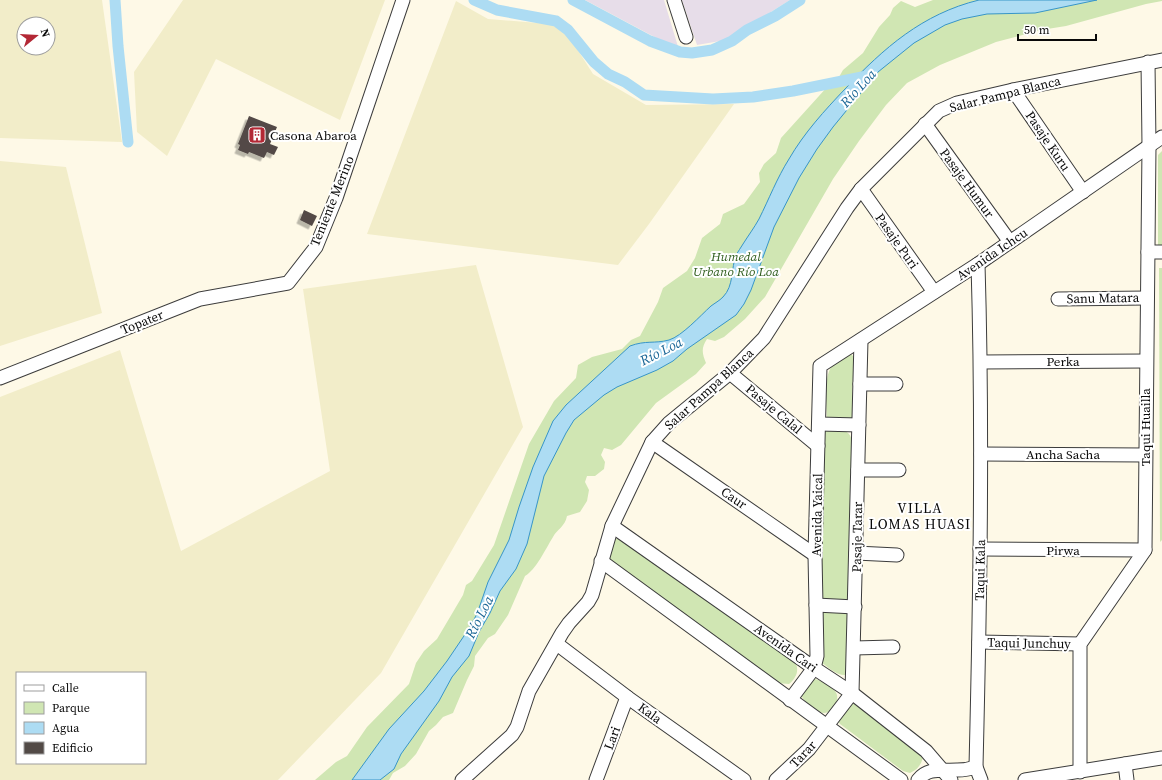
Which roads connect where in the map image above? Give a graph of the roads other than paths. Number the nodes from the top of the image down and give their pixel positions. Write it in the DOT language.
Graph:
graph roads {
  1 [pos="403,0"];
  2 [pos="674,0"];
  3 [pos="686,37"];
  4 [pos="1162,60"];
  5 [pos="1148,62"];
  6 [pos="1013,90"];
  7 [pos="925,124"];
  8 [pos="1162,137"];
  9 [pos="1149,146"];
  10 [pos="861,189"];
  11 [pos="1083,192"];
  12 [pos="1010,242"];
  13 [pos="1148,252"];
  14 [pos="1162,252"];
  15 [pos="978,264"];
  16 [pos="288,283"];
  17 [pos="934,292"];
  18 [pos="1147,298"];
  19 [pos="1058,299"];
  20 [pos="862,340"];
  21 [pos="1146,361"];
  22 [pos="981,362"];
  23 [pos="820,366"];
  24 [pos="730,373"];
  25 [pos="0,378"];
  26 [pos="860,384"];
  27 [pos="896,384"];
  28 [pos="819,424"];
  29 [pos="859,425"];
  30 [pos="652,442"];
  31 [pos="818,446"];
  32 [pos="980,454"];
  33 [pos="1145,455"];
  34 [pos="858,470"];
  35 [pos="899,470"];
  36 [pos="612,526"];
  37 [pos="980,549"];
  38 [pos="1145,550"];
  39 [pos="856,553"];
  40 [pos="815,555"];
  41 [pos="897,555"];
  42 [pos="601,562"];
  43 [pos="816,605"];
  44 [pos="855,607"];
  45 [pos="979,642"];
  46 [pos="557,644"];
  47 [pos="1080,644"];
  48 [pos="854,648"];
  49 [pos="893,648"];
  50 [pos="814,668"];
  51 [pos="852,693"];
  52 [pos="627,697"];
  53 [pos="790,700"];
  54 [pos="827,725"];
  55 [pos="1162,758"];
  56 [pos="1125,764"];
  57 [pos="976,767"];
  58 [pos="947,775"];
  59 [pos="1077,775"];
  60 [pos="462,780"];
  61 [pos="596,780"];
  62 [pos="744,780"];
  63 [pos="776,780"];
  64 [pos="901,780"];
  65 [pos="918,780"];
  66 [pos="981,780"];
  67 [pos="1025,780"];
  68 [pos="1127,780"];
  1 -- 16 [label="street, Teniente Merino"];
  2 -- 3 [label="street"];
  4 -- 5 [label="street, Salar Pampa Blanca"];
  5 -- 6 [label="street, Salar Pampa Blanca"];
  5 -- 9 [label="street, Taqui Huailla"];
  6 -- 7 [label="street, Salar Pampa Blanca"];
  6 -- 11 [label="street, Pasaje Kuru"];
  7 -- 10 [label="street, Salar Pampa Blanca"];
  7 -- 12 [label="street, Pasaje Humur"];
  8 -- 9 [label="street, Avenida Ichcu"];
  9 -- 11 [label="street, Avenida Ichcu"];
  9 -- 13 [label="street, Taqui Huailla"];
  10 -- 17 [label="street, Pasaje Puri"];
  10 -- 24 [label="street, Salar Pampa Blanca"];
  11 -- 12 [label="street, Avenida Ichcu"];
  12 -- 15 [label="street, Avenida Ichcu"];
  13 -- 14 [label="street"];
  13 -- 18 [label="street, Taqui Huailla"];
  15 -- 17 [label="street, Avenida Ichcu"];
  15 -- 22 [label="street, Taqui Kala"];
  16 -- 25 [label="street, Topater"];
  17 -- 20 [label="street, Avenida Ichcu"];
  18 -- 19 [label="street, Sanu Matara"];
  18 -- 21 [label="street, Taqui Huailla"];
  20 -- 23 [label="street, Avenida Ichcu"];
  20 -- 26 [label="street, Pasaje Tarar"];
  21 -- 22 [label="street, Perka"];
  21 -- 33 [label="street, Taqui Huailla"];
  22 -- 32 [label="street, Taqui Kala"];
  23 -- 28 [label="street, Avenida Yaical"];
  24 -- 30 [label="street, Salar Pampa Blanca"];
  24 -- 31 [label="street, Pasaje Calal"];
  26 -- 27 [label="street"];
  26 -- 29 [label="street, Pasaje Tarar"];
  28 -- 29 [label="street"];
  28 -- 31 [label="street, Avenida Yaical"];
  29 -- 34 [label="street, Pasaje Tarar"];
  30 -- 36 [label="street, Salar Pampa Blanca"];
  30 -- 40 [label="street, Caur"];
  31 -- 40 [label="street, Avenida Yaical"];
  32 -- 33 [label="street, Ancha Sacha"];
  32 -- 37 [label="street, Taqui Kala"];
  33 -- 38 [label="street, Taqui Huailla"];
  34 -- 35 [label="street"];
  34 -- 39 [label="street, Pasaje Tarar"];
  36 -- 42 [label="street, Salar Pampa Blanca"];
  36 -- 50 [label="street, Avenida Cari"];
  37 -- 38 [label="street, Pirwa"];
  37 -- 45 [label="street, Taqui Kala"];
  38 -- 47 [label="street"];
  39 -- 41 [label="street"];
  39 -- 44 [label="street, Pasaje Tarar"];
  40 -- 43 [label="street, Avenida Yaical"];
  42 -- 46 [label="street, Salar Pampa Blanca"];
  42 -- 53 [label="street"];
  43 -- 44 [label="street"];
  43 -- 50 [label="street, Avenida Yaical"];
  44 -- 48 [label="street, Pasaje Tarar"];
  45 -- 47 [label="street, Taqui Junchuy"];
  45 -- 57 [label="street, Taqui Kala"];
  46 -- 52 [label="street, Kala"];
  46 -- 60 [label="street, Salar Pampa Blanca"];
  47 -- 59 [label="street"];
  48 -- 49 [label="street"];
  48 -- 51 [label="street, Pasaje Tarar"];
  50 -- 51 [label="street, Avenida Cari"];
  50 -- 53 [label="street, Avenida Yaical"];
  51 -- 54 [label="street"];
  51 -- 58 [label="street, Avenida Cari"];
  52 -- 61 [label="street, Lari"];
  52 -- 62 [label="street, Kala"];
  53 -- 54 [label="street"];
  54 -- 63 [label="street, Tarar"];
  54 -- 64 [label="street"];
  55 -- 56 [label="street"];
  56 -- 59 [label="street"];
  56 -- 68 [label="street"];
  57 -- 58 [label="street"];
  57 -- 66 [label="street, Taqui Kala"];
  58 -- 65 [label="street"];
  59 -- 67 [label="street"];
}
